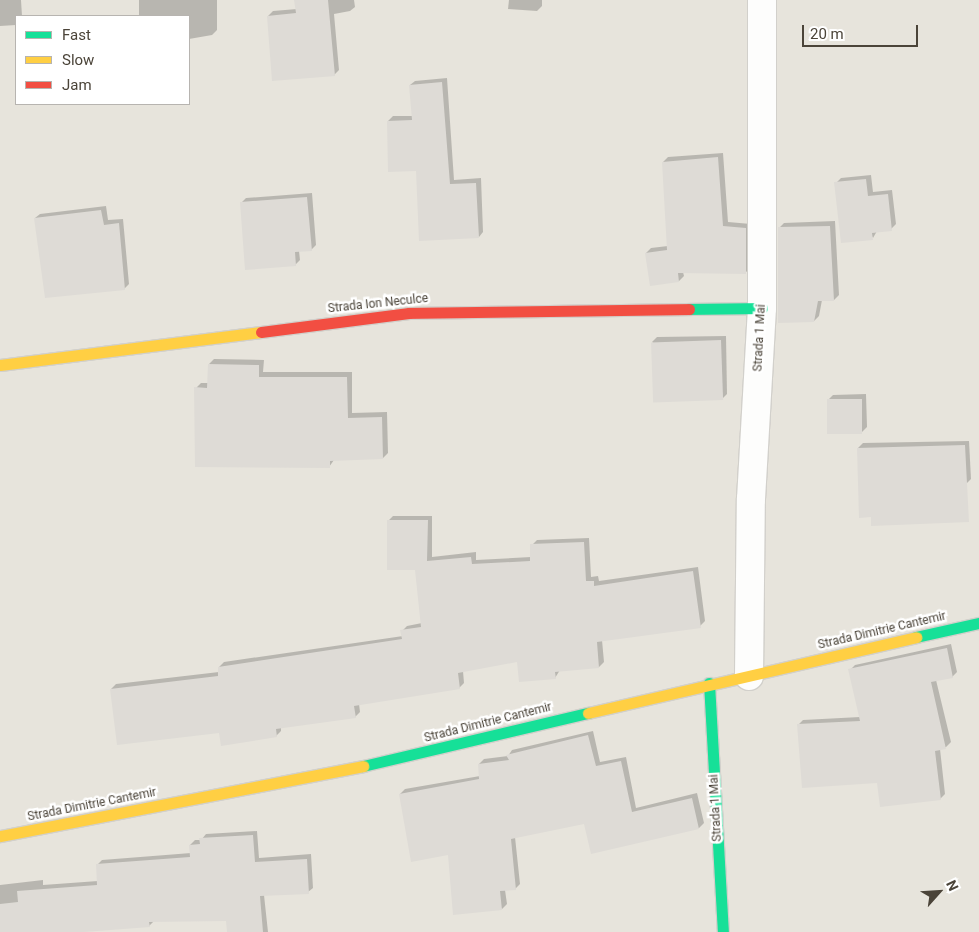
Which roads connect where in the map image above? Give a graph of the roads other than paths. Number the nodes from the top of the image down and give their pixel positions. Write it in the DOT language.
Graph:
graph roads {
  1 [pos="762,0"];
  2 [pos="762,308"];
  3 [pos="0,365"];
  4 [pos="979,623"];
  5 [pos="749,676"];
  6 [pos="709,684"];
  7 [pos="0,836"];
  8 [pos="723,932"];
  1 -- 2 [label="street, Strada 1 Mai"];
  2 -- 3 [label="street, Strada Ion Neculce"];
  2 -- 5 [label="street, Strada 1 Mai"];
  4 -- 5 [label="street, Strada Dimitrie Cantemir"];
  5 -- 6 [label="street, Strada Dimitrie Cantemir"];
  6 -- 7 [label="street, Strada Dimitrie Cantemir"];
  6 -- 8 [label="street, Strada 1 Mai"];
}
